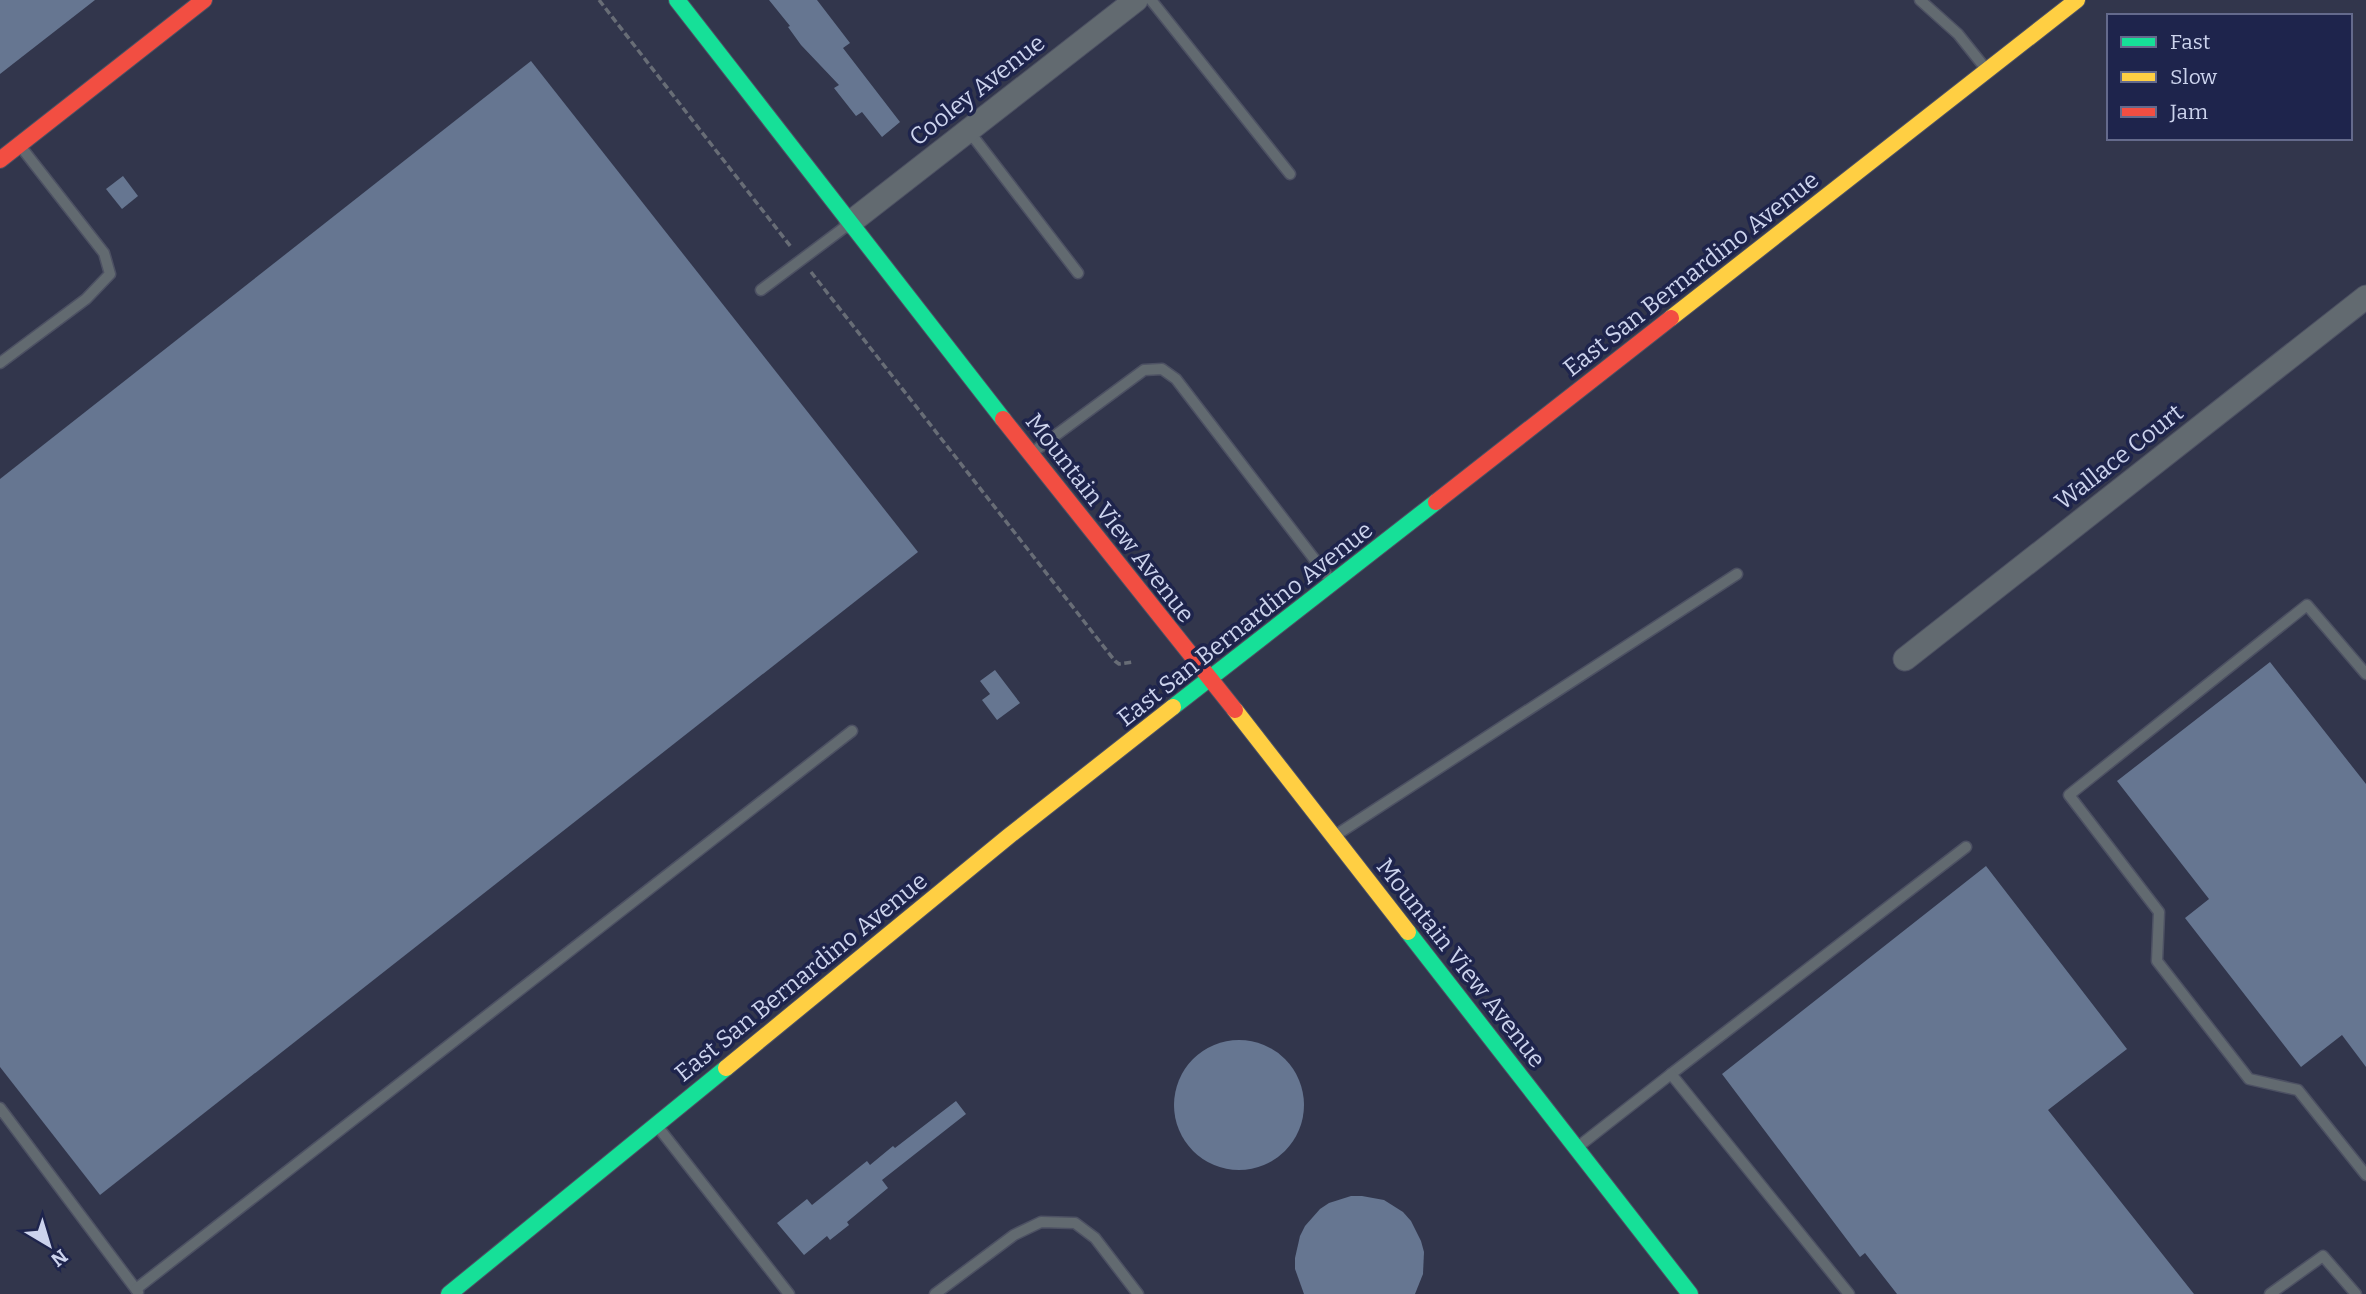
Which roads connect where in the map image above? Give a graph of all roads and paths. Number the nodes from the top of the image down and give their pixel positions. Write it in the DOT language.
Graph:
graph roads {
  1 [pos="204,0"];
  2 [pos="599,0"];
  3 [pos="1136,0"];
  4 [pos="1151,0"];
  5 [pos="1920,0"];
  6 [pos="2077,0"];
  7 [pos="682,2"];
  8 [pos="1987,71"];
  9 [pos="968,130"];
  10 [pos="20,145"];
  11 [pos="0,160"];
  12 [pos="1290,174"];
  13 [pos="851,222"];
  14 [pos="801,260"];
  15 [pos="1078,273"];
  16 [pos="761,290"];
  17 [pos="2366,297"];
  18 [pos="0,363"];
  19 [pos="1030,454"];
  20 [pos="1737,574"];
  21 [pos="1333,584"];
  22 [pos="1905,659"];
  23 [pos="1133,662"];
  24 [pos="2366,674"];
  25 [pos="1210,681"];
  26 [pos="852,731"];
  27 [pos="1334,836"];
  28 [pos="1966,847"];
  29 [pos="1671,1074"];
  30 [pos="0,1108"];
  31 [pos="656,1125"];
  32 [pos="1576,1148"];
  33 [pos="2366,1175"];
  34 [pos="138,1291"];
  35 [pos="449,1294"];
  36 [pos="789,1294"];
  37 [pos="935,1294"];
  38 [pos="1138,1294"];
  39 [pos="1690,1294"];
  40 [pos="1849,1294"];
  41 [pos="2270,1294"];
  42 [pos="2356,1294"];
  1 -- 10 [label="main road"];
  2 -- 14 [label="path"];
  3 -- 9 [label="street, Cooley Avenue"];
  4 -- 12 [label="lane"];
  5 -- 8 [label="lane"];
  6 -- 8 [label="main road, East San Bernardino Avenue"];
  7 -- 13 [label="main road, Mountain View Avenue"];
  8 -- 21 [label="main road, East San Bernardino Avenue"];
  9 -- 13 [label="street, Cooley Avenue"];
  9 -- 15 [label="lane"];
  10 -- 11 [label="main road"];
  10 -- 18 [label="lane"];
  13 -- 14 [label="lane"];
  13 -- 19 [label="main road, Mountain View Avenue"];
  14 -- 16 [label="lane"];
  14 -- 23 [label="path"];
  17 -- 22 [label="street, Wallace Court"];
  19 -- 21 [label="lane"];
  19 -- 25 [label="main road, Mountain View Avenue"];
  20 -- 27 [label="lane"];
  21 -- 25 [label="main road, East San Bernardino Avenue"];
  24 -- 33 [label="lane"];
  25 -- 27 [label="main road, Mountain View Avenue"];
  25 -- 31 [label="main road, East San Bernardino Avenue"];
  26 -- 34 [label="lane"];
  27 -- 32 [label="main road, Mountain View Avenue"];
  28 -- 29 [label="lane"];
  29 -- 32 [label="lane"];
  29 -- 40 [label="lane"];
  30 -- 34 [label="lane"];
  31 -- 35 [label="main road, East San Bernardino Avenue"];
  31 -- 36 [label="lane"];
  32 -- 39 [label="main road, Mountain View Avenue"];
  37 -- 38 [label="lane"];
  41 -- 42 [label="lane"];
}
